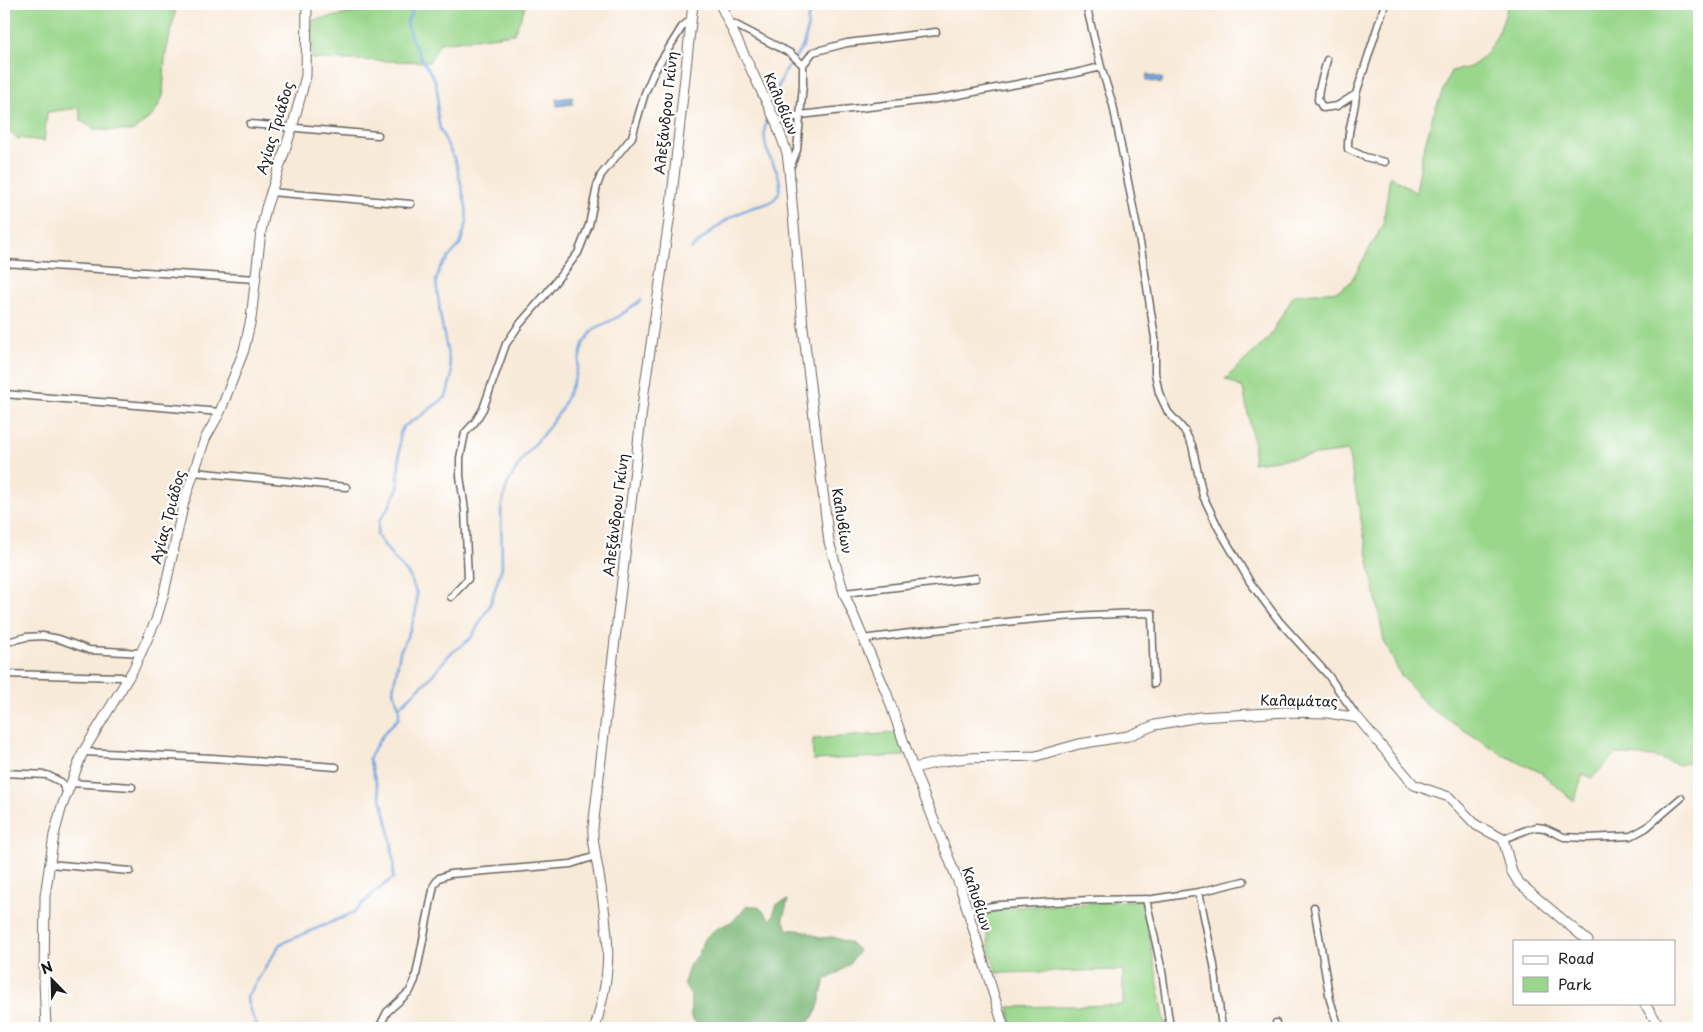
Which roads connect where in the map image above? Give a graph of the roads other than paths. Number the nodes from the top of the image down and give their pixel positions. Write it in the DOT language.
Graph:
graph roads {
  1 [pos="307,4"];
  2 [pos="693,4"];
  3 [pos="720,4"];
  4 [pos="1086,4"];
  5 [pos="1385,4"];
  6 [pos="691,19"];
  7 [pos="728,21"];
  8 [pos="936,32"];
  9 [pos="1327,60"];
  10 [pos="801,62"];
  11 [pos="1101,67"];
  12 [pos="1356,94"];
  13 [pos="800,114"];
  14 [pos="775,118"];
  15 [pos="250,124"];
  16 [pos="292,128"];
  17 [pos="378,135"];
  18 [pos="1385,162"];
  19 [pos="789,169"];
  20 [pos="270,192"];
  21 [pos="411,204"];
  22 [pos="4,263"];
  23 [pos="256,280"];
  24 [pos="4,394"];
  25 [pos="220,412"];
  26 [pos="194,472"];
  27 [pos="346,487"];
  28 [pos="976,578"];
  29 [pos="844,594"];
  30 [pos="451,597"];
  31 [pos="863,640"];
  32 [pos="4,643"];
  33 [pos="142,653"];
  34 [pos="4,674"];
  35 [pos="127,680"];
  36 [pos="1154,684"];
  37 [pos="1358,718"];
  38 [pos="83,752"];
  39 [pos="336,767"];
  40 [pos="914,768"];
  41 [pos="4,773"];
  42 [pos="71,783"];
  43 [pos="132,787"];
  44 [pos="67,793"];
  45 [pos="1681,798"];
  46 [pos="1503,839"];
  47 [pos="596,856"];
  48 [pos="49,864"];
  49 [pos="130,871"];
  50 [pos="1244,881"];
  51 [pos="1199,892"];
  52 [pos="1146,899"];
  53 [pos="1314,907"];
  54 [pos="967,910"];
  55 [pos="1587,940"];
  56 [pos="1645,1004"];
  57 [pos="46,1028"];
  58 [pos="379,1028"];
  59 [pos="595,1028"];
  60 [pos="1004,1028"];
  61 [pos="1170,1028"];
  62 [pos="1222,1028"];
  63 [pos="1339,1028"];
  64 [pos="1661,1028"];
  1 -- 16 [label="street, Αγίας Τριάδος"];
  2 -- 6 [label="street, Αλεξάνδρου Γκίνη"];
  3 -- 7 [label="street, Καλυβίων"];
  4 -- 11 [label="street"];
  5 -- 12 [label="street"];
  6 -- 30 [label="street"];
  6 -- 47 [label="street, Αλεξάνδρου Γκίνη"];
  7 -- 10 [label="street"];
  7 -- 14 [label="street, Καλυβίων"];
  8 -- 10 [label="street"];
  9 -- 12 [label="street"];
  10 -- 13 [label="street"];
  11 -- 13 [label="street"];
  11 -- 37 [label="street"];
  12 -- 18 [label="street"];
  13 -- 14 [label="street"];
  13 -- 19 [label="street"];
  14 -- 19 [label="street, Καλυβίων"];
  15 -- 16 [label="street"];
  16 -- 17 [label="street"];
  16 -- 20 [label="street, Αγίας Τριάδος"];
  19 -- 29 [label="street, Καλυβίων"];
  20 -- 21 [label="street"];
  20 -- 23 [label="street, Αγίας Τριάδος"];
  22 -- 23 [label="street"];
  23 -- 25 [label="street, Αγίας Τριάδος"];
  24 -- 25 [label="street"];
  25 -- 26 [label="street, Αγίας Τριάδος"];
  26 -- 27 [label="street"];
  26 -- 33 [label="street, Αγίας Τριάδος"];
  28 -- 29 [label="street"];
  29 -- 31 [label="street, Καλυβίων"];
  31 -- 36 [label="street"];
  31 -- 40 [label="street, Καλυβίων"];
  32 -- 33 [label="street"];
  33 -- 35 [label="street, Αγίας Τριάδος"];
  34 -- 35 [label="street"];
  35 -- 38 [label="street, Αγίας Τριάδος"];
  37 -- 40 [label="street, Καλαμάτας"];
  37 -- 46 [label="street"];
  38 -- 39 [label="street"];
  38 -- 42 [label="street, Αγίας Τριάδος"];
  40 -- 54 [label="street, Καλυβίων"];
  41 -- 44 [label="street"];
  42 -- 43 [label="street"];
  42 -- 44 [label="street, Αγίας Τριάδος"];
  44 -- 48 [label="street, Αγίας Τριάδος"];
  45 -- 46 [label="street"];
  46 -- 55 [label="street"];
  47 -- 58 [label="street"];
  47 -- 59 [label="street, Αλεξάνδρου Γκίνη"];
  48 -- 49 [label="street"];
  48 -- 57 [label="street, Αγίας Τριάδος"];
  50 -- 51 [label="street"];
  51 -- 52 [label="street"];
  51 -- 62 [label="street"];
  52 -- 54 [label="street"];
  52 -- 61 [label="street"];
  53 -- 63 [label="street"];
  54 -- 60 [label="street, Καλυβίων"];
  56 -- 64 [label="street"];
}
